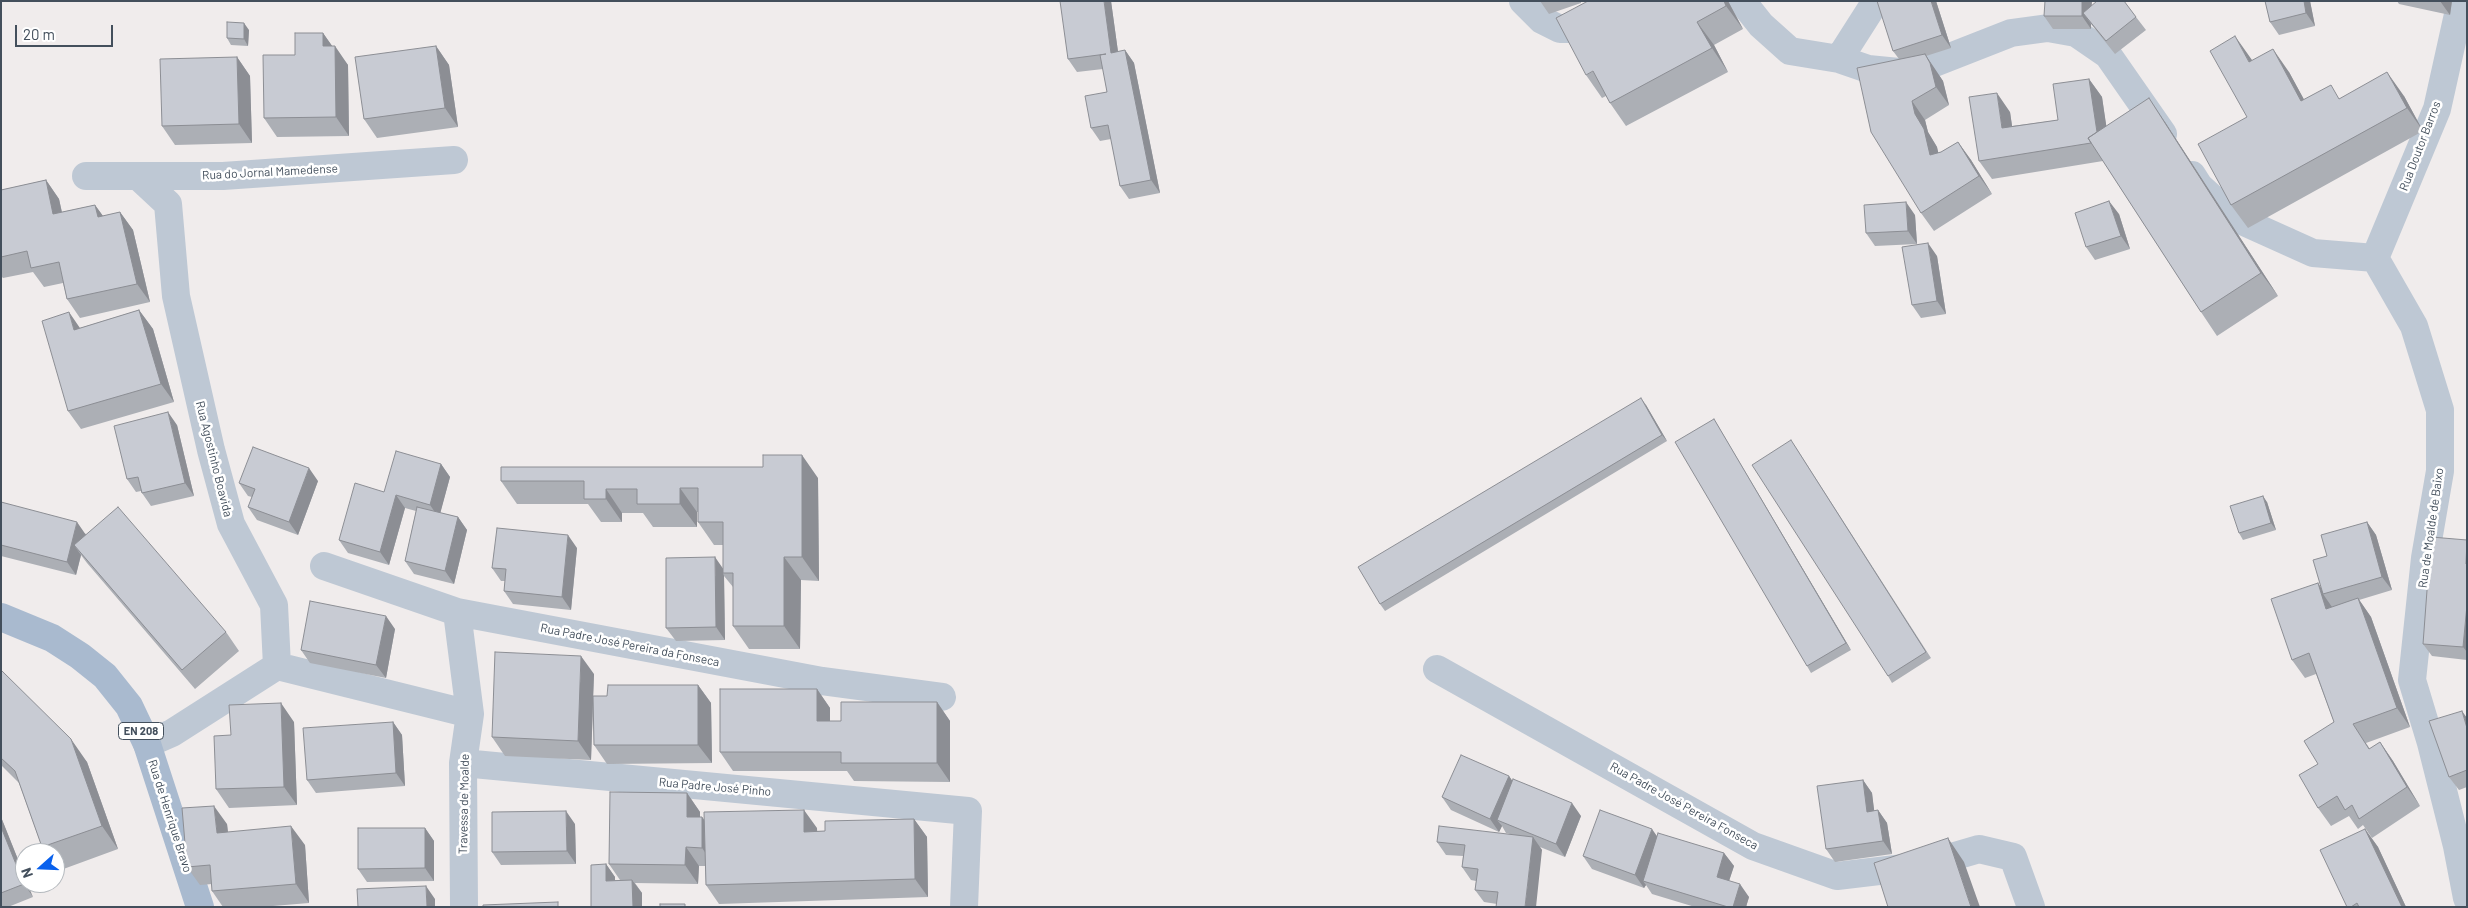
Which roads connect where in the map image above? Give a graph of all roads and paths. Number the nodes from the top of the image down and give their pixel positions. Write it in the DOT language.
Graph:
graph roads {
  1 [pos="1522,1"];
  2 [pos="1634,1"];
  3 [pos="1742,1"];
  4 [pos="1876,1"];
  5 [pos="2461,1"];
  6 [pos="1840,59"];
  7 [pos="454,160"];
  8 [pos="86,176"];
  9 [pos="139,177"];
  10 [pos="2374,258"];
  11 [pos="324,566"];
  12 [pos="457,612"];
  13 [pos="1,617"];
  14 [pos="277,666"];
  15 [pos="1437,669"];
  16 [pos="942,697"];
  17 [pos="470,714"];
  18 [pos="147,744"];
  19 [pos="463,763"];
  20 [pos="2467,898"];
  21 [pos="200,907"];
  22 [pos="464,907"];
  23 [pos="964,907"];
  24 [pos="2031,907"];
  1 -- 2 [label="street"];
  3 -- 6 [label="street"];
  4 -- 6 [label="street"];
  5 -- 10 [label="street, Rua Doutor Barros"];
  6 -- 10 [label="street"];
  7 -- 9 [label="street, Rua do Jornal Mamedense"];
  8 -- 9 [label="street, Rua do Jornal Mamedense"];
  9 -- 14 [label="street, Rua Agostinho Boavida"];
  10 -- 20 [label="street, Rua de Moalde de Baixo"];
  11 -- 12 [label="street, Rua Padre José Pereira da Fonseca"];
  12 -- 16 [label="street, Rua Padre José Pereira da Fonseca"];
  12 -- 17 [label="street, Travessa de Moalde"];
  13 -- 18 [label="main road, Rua de Henrique Bravo / EN 208"];
  14 -- 17 [label="street"];
  14 -- 18 [label="street"];
  15 -- 24 [label="street, Rua Padre José Pereira Fonseca"];
  17 -- 19 [label="street, Travessa de Moalde"];
  18 -- 21 [label="main road, Rua de Henrique Bravo / EN 208"];
  19 -- 22 [label="street, Travessa de Moalde"];
  19 -- 23 [label="street, Rua Padre José Pinho"];
}
